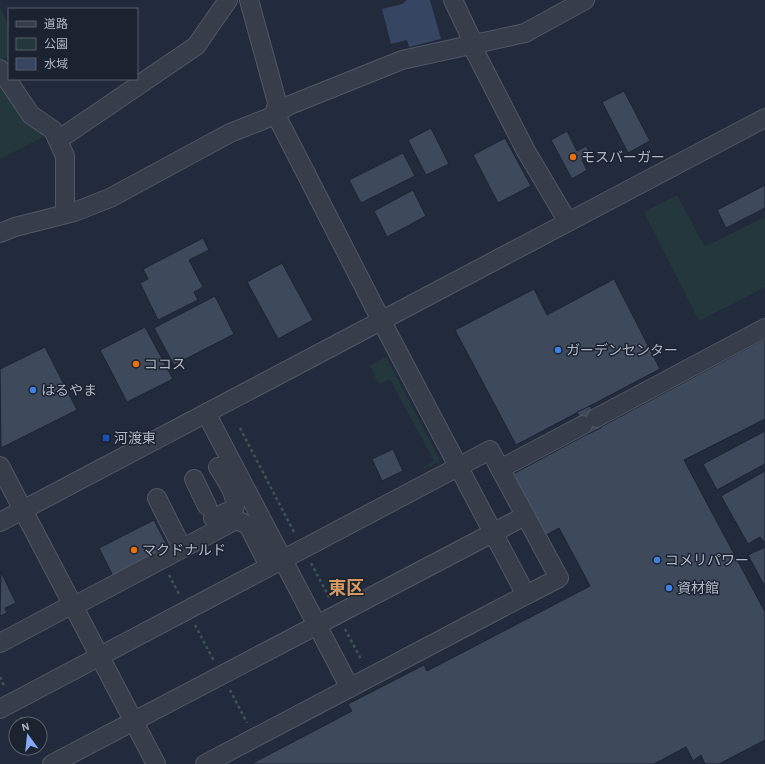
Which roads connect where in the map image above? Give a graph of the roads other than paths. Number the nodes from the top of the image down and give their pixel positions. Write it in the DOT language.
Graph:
graph roads {
  1 [pos="228,0"];
  2 [pos="249,0"];
  3 [pos="453,0"];
  4 [pos="585,0"];
  5 [pos="472,46"];
  6 [pos="0,69"];
  7 [pos="275,113"];
  8 [pos="765,118"];
  9 [pos="58,140"];
  10 [pos="65,214"];
  11 [pos="568,222"];
  12 [pos="0,233"];
  13 [pos="381,320"];
  14 [pos="765,328"];
  15 [pos="206,413"];
  16 [pos="0,466"];
  17 [pos="457,466"];
  18 [pos="218,467"];
  19 [pos="500,469"];
  20 [pos="194,479"];
  21 [pos="157,498"];
  22 [pos="208,506"];
  23 [pos="24,509"];
  24 [pos="525,516"];
  25 [pos="0,522"];
  26 [pos="492,533"];
  27 [pos="185,540"];
  28 [pos="276,563"];
  29 [pos="526,595"];
  30 [pos="73,605"];
  31 [pos="317,625"];
  32 [pos="0,643"];
  33 [pos="100,656"];
  34 [pos="350,688"];
  35 [pos="0,709"];
  36 [pos="134,721"];
  37 [pos="52,764"];
  38 [pos="156,764"];
  39 [pos="205,764"];
  1 -- 9 [label="street"];
  2 -- 7 [label="street"];
  3 -- 5 [label="street"];
  4 -- 5 [label="street"];
  5 -- 7 [label="street"];
  5 -- 11 [label="street"];
  6 -- 9 [label="street"];
  7 -- 10 [label="street"];
  7 -- 13 [label="street"];
  8 -- 11 [label="street"];
  9 -- 10 [label="street"];
  10 -- 12 [label="street"];
  11 -- 13 [label="street"];
  13 -- 15 [label="street"];
  13 -- 17 [label="street"];
  14 -- 19 [label="street"];
  15 -- 23 [label="street"];
  15 -- 28 [label="street"];
  16 -- 23 [label="street"];
  17 -- 19 [label="street"];
  17 -- 26 [label="street"];
  17 -- 28 [label="street"];
  18 -- 27 [label="street"];
  19 -- 24 [label="street"];
  20 -- 22 [label="street"];
  21 -- 27 [label="street"];
  23 -- 25 [label="street"];
  23 -- 30 [label="street"];
  24 -- 26 [label="street"];
  24 -- 29 [label="street"];
  26 -- 29 [label="street"];
  26 -- 31 [label="street"];
  27 -- 28 [label="street"];
  27 -- 30 [label="street"];
  28 -- 31 [label="street"];
  28 -- 33 [label="street"];
  29 -- 34 [label="street"];
  30 -- 32 [label="street"];
  30 -- 33 [label="street"];
  31 -- 34 [label="street"];
  31 -- 36 [label="street"];
  33 -- 35 [label="street"];
  33 -- 36 [label="street"];
  34 -- 39 [label="street"];
  36 -- 37 [label="street"];
  36 -- 38 [label="street"];
}
